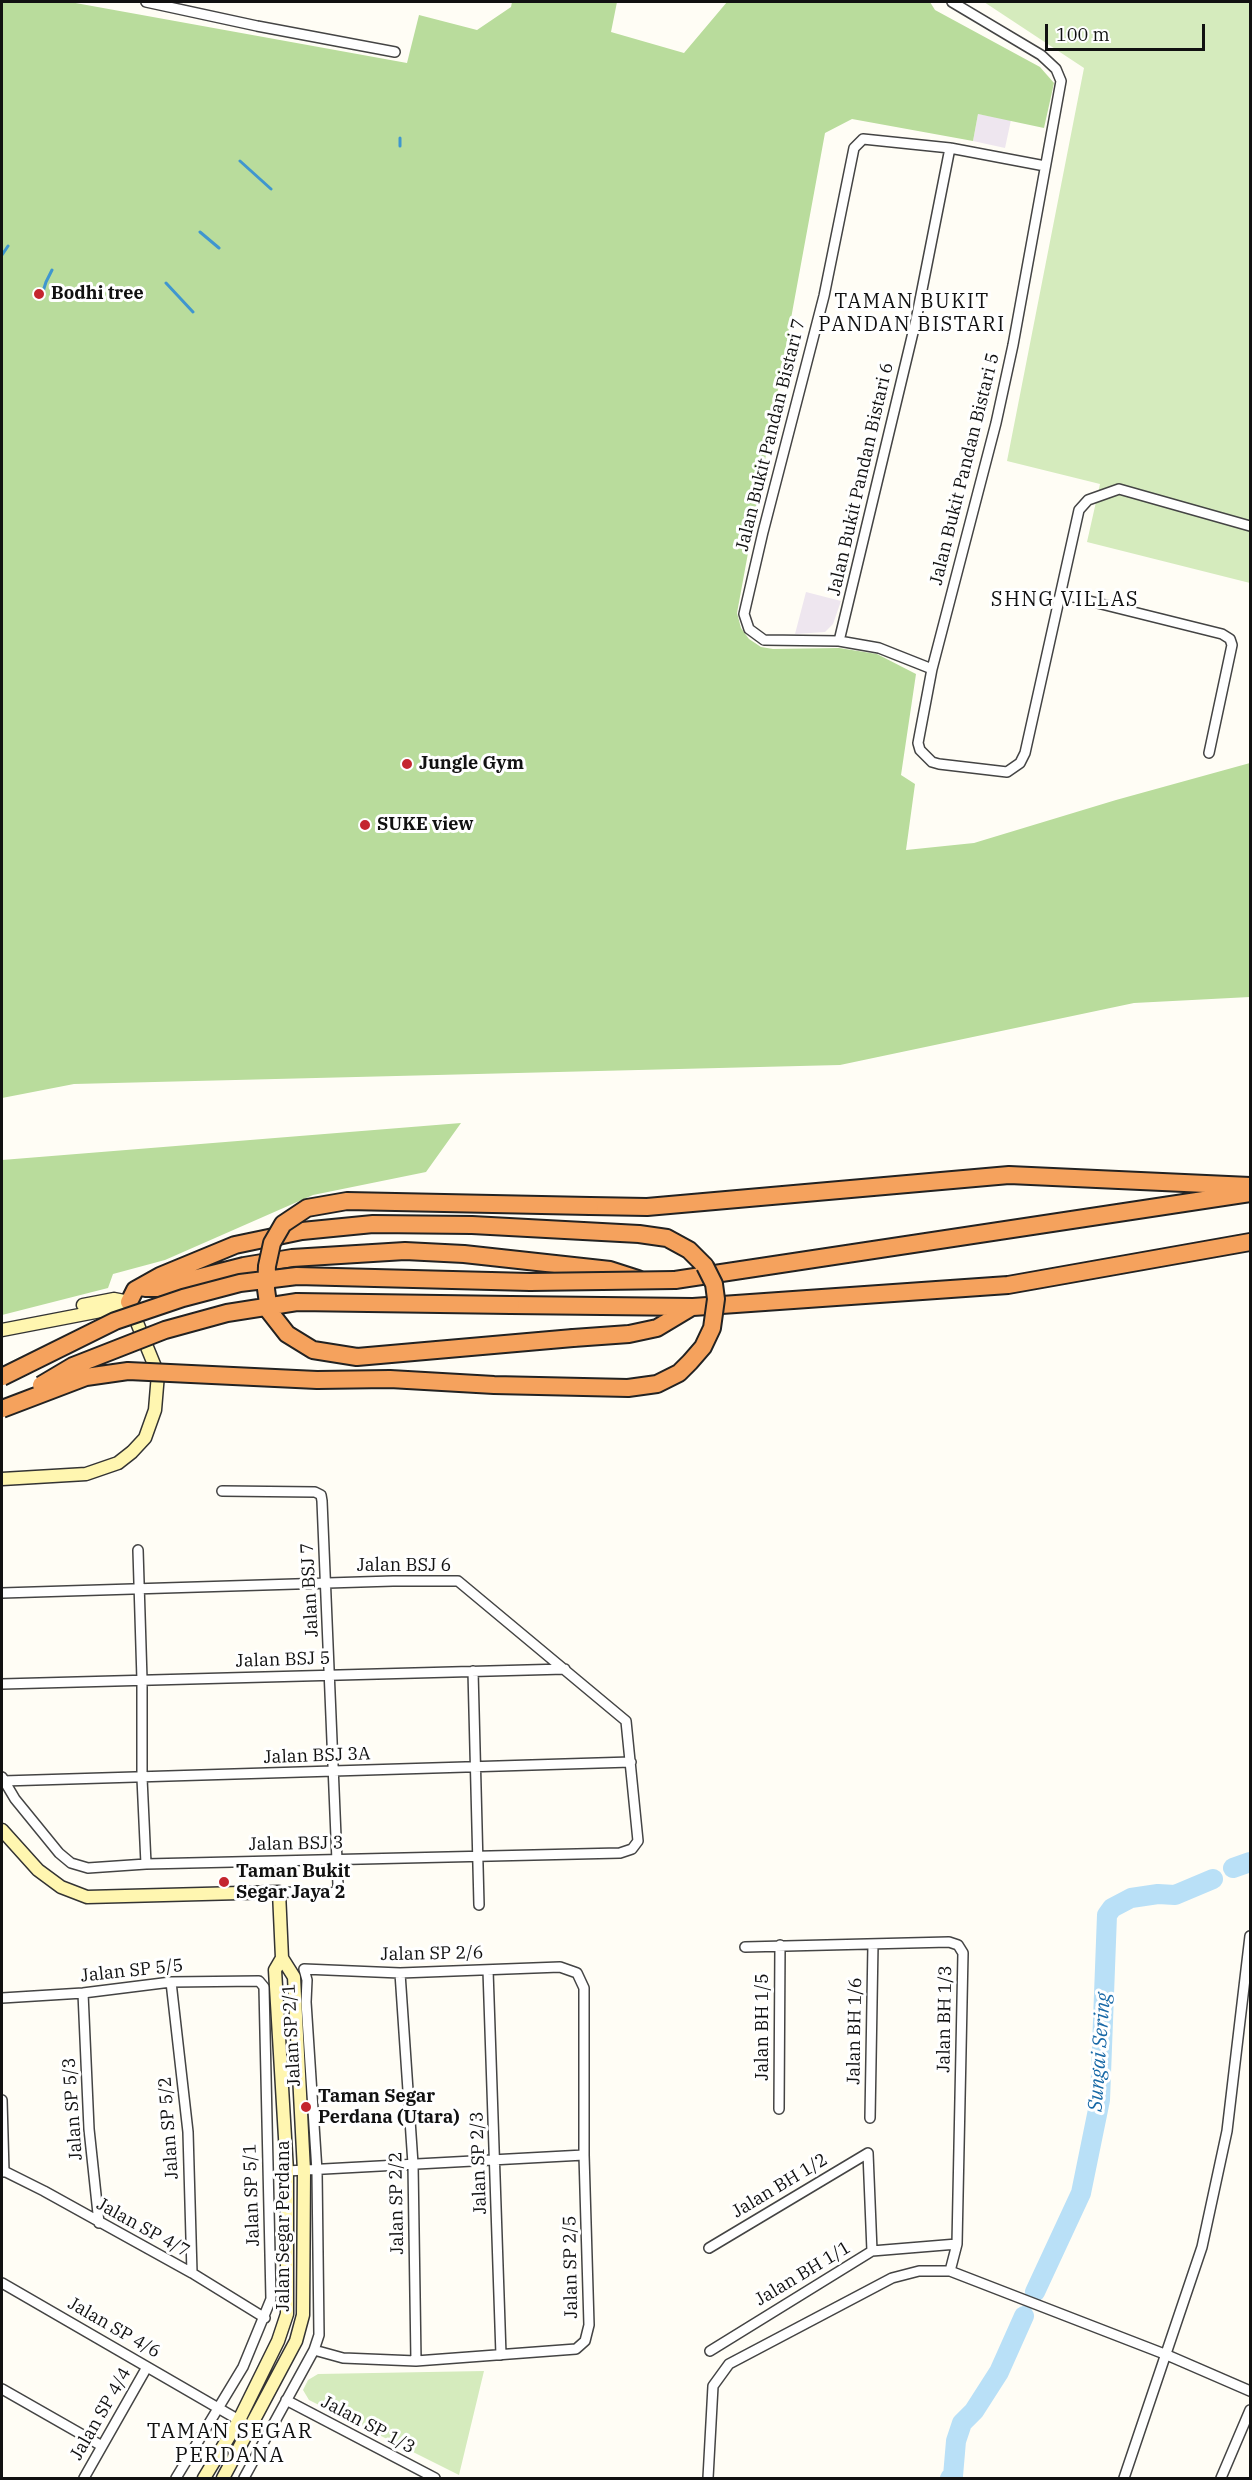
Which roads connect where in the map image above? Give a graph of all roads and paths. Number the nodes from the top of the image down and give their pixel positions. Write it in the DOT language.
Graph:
graph roads {
  1 [pos="146,2"];
  2 [pos="952,2"];
  3 [pos="395,52"];
  4 [pos="950,148"];
  5 [pos="1045,166"];
  6 [pos="1251,526"];
  7 [pos="1061,594"];
  8 [pos="839,641"];
  9 [pos="932,669"];
  10 [pos="1209,753"];
  11 [pos="1251,1186"];
  12 [pos="1251,1193"];
  13 [pos="1251,1242"];
  14 [pos="648,1282"];
  15 [pos="142,1288"];
  16 [pos="129,1302"];
  17 [pos="693,1307"];
  18 [pos="2,1322"];
  19 [pos="2,1330"];
  20 [pos="2,1377"];
  21 [pos="2,1408"];
  22 [pos="2,1479"];
  23 [pos="222,1491"];
  24 [pos="138,1550"];
  25 [pos="327,1584"];
  26 [pos="140,1590"];
  27 [pos="2,1593"];
  28 [pos="565,1669"];
  29 [pos="473,1671"];
  30 [pos="331,1675"];
  31 [pos="142,1680"];
  32 [pos="2,1684"];
  33 [pos="631,1762"];
  34 [pos="475,1767"];
  35 [pos="334,1772"];
  36 [pos="142,1778"];
  37 [pos="2,1779"];
  38 [pos="2,1830"];
  39 [pos="632,1849"];
  40 [pos="477,1857"];
  41 [pos="337,1860"];
  42 [pos="146,1864"];
  43 [pos="279,1892"];
  44 [pos="478,1905"];
  45 [pos="1251,1936"];
  46 [pos="873,1944"];
  47 [pos="780,1945"];
  48 [pos="745,1947"];
  49 [pos="282,1958"];
  50 [pos="560,1967"];
  51 [pos="304,1968"];
  52 [pos="488,1970"];
  53 [pos="400,1973"];
  54 [pos="171,1982"];
  55 [pos="264,1987"];
  56 [pos="83,1993"];
  57 [pos="2,1998"];
  58 [pos="2,2100"];
  59 [pos="779,2109"];
  60 [pos="870,2118"];
  61 [pos="584,2155"];
  62 [pos="496,2160"];
  63 [pos="414,2164"];
  64 [pos="304,2170"];
  65 [pos="3,2171"];
  66 [pos="317,2171"];
  67 [pos="287,2172"];
  68 [pos="99,2223"];
  69 [pos="957,2244"];
  70 [pos="709,2248"];
  71 [pos="872,2252"];
  72 [pos="950,2271"];
  73 [pos="192,2273"];
  74 [pos="2,2283"];
  75 [pos="265,2318"];
  76 [pos="314,2350"];
  77 [pos="710,2351"];
  78 [pos="501,2355"];
  79 [pos="1167,2355"];
  80 [pos="416,2361"];
  81 [pos="147,2367"];
  82 [pos="2,2389"];
  83 [pos="1251,2391"];
  84 [pos="286,2400"];
  85 [pos="215,2405"];
  86 [pos="1251,2410"];
  87 [pos="239,2420"];
  88 [pos="252,2428"];
  89 [pos="102,2446"];
  90 [pos="84,2478"];
  91 [pos="176,2478"];
  92 [pos="204,2478"];
  93 [pos="223,2478"];
  94 [pos="246,2478"];
  95 [pos="435,2478"];
  96 [pos="708,2478"];
  97 [pos="1124,2478"];
  98 [pos="1221,2478"];
  1 -- 3 [label="street"];
  2 -- 5 [label="street, Jalan Bukit Pandan Bistari 5"];
  4 -- 5 [label="street, Jalan Bukit Pandan Bistari 7"];
  4 -- 8 [label="street, Jalan Bukit Pandan Bistari 6"];
  4 -- 8 [label="street, Jalan Bukit Pandan Bistari 7"];
  5 -- 9 [label="street, Jalan Bukit Pandan Bistari 5"];
  6 -- 7 [label="street"];
  7 -- 9 [label="street, Jalan Bukit Pandan Bistari 5"];
  7 -- 10 [label="street"];
  8 -- 9 [label="street, Jalan Bukit Pandan Bistari 7"];
  11 -- 17 [label="highway, bridge"];
  12 -- 14 [label="highway, bridge"];
  13 -- 17 [label="highway"];
  14 -- 15 [label="highway, bridge"];
  14 -- 20 [label="highway, bridge"];
  15 -- 16 [label="highway"];
  15 -- 21 [label="highway, bridge"];
  16 -- 18 [label="street"];
  16 -- 19 [label="street"];
  16 -- 22 [label="street"];
  17 -- 21 [label="highway, bridge"];
  23 -- 25 [label="street, Jalan BSJ 7"];
  24 -- 26 [label="street"];
  25 -- 26 [label="street, Jalan BSJ 6"];
  25 -- 28 [label="street, Jalan BSJ 6"];
  25 -- 30 [label="street, Jalan BSJ 7"];
  26 -- 27 [label="street, Jalan BSJ 6"];
  26 -- 31 [label="street"];
  28 -- 29 [label="street, Jalan BSJ 5"];
  28 -- 33 [label="street, Jalan BSJ 6"];
  29 -- 30 [label="street, Jalan BSJ 5"];
  29 -- 34 [label="street"];
  30 -- 31 [label="street, Jalan BSJ 5"];
  30 -- 35 [label="street, Jalan BSJ 7"];
  31 -- 32 [label="street, Jalan BSJ 5"];
  31 -- 36 [label="street"];
  33 -- 34 [label="street, Jalan BSJ 3A"];
  33 -- 39 [label="street, Jalan BSJ 6"];
  34 -- 35 [label="street, Jalan BSJ 3A"];
  34 -- 40 [label="street"];
  35 -- 36 [label="street, Jalan BSJ 3A"];
  35 -- 41 [label="street, Jalan BSJ 7"];
  36 -- 37 [label="street, Jalan BSJ 3A"];
  36 -- 42 [label="street"];
  37 -- 42 [label="street, Jalan BSJ 3"];
  38 -- 43 [label="street"];
  39 -- 40 [label="street, Jalan BSJ 3"];
  40 -- 41 [label="street, Jalan BSJ 3"];
  40 -- 44 [label="street"];
  41 -- 42 [label="street, Jalan BSJ 3"];
  41 -- 43 [label="street, Jalan BSJ 7"];
  43 -- 49 [label="street, Jalan Segar Perdana"];
  45 -- 79 [label="street"];
  46 -- 47 [label="street, Jalan BH 1/3"];
  46 -- 60 [label="street, Jalan BH 1/6"];
  46 -- 69 [label="street, Jalan BH 1/3"];
  47 -- 48 [label="street, Jalan BH 1/3"];
  47 -- 59 [label="street, Jalan BH 1/5"];
  49 -- 64 [label="street, Jalan Segar Perdana"];
  49 -- 67 [label="street, Jalan Segar Perdana"];
  50 -- 52 [label="street, Jalan SP 2/6"];
  50 -- 61 [label="street, Jalan SP 2/5"];
  51 -- 53 [label="street, Jalan SP 2/6"];
  51 -- 66 [label="street, Jalan SP 2/1"];
  52 -- 53 [label="street, Jalan SP 2/6"];
  52 -- 62 [label="street, Jalan SP 2/3"];
  53 -- 63 [label="street, Jalan SP 2/2"];
  54 -- 55 [label="street, Jalan SP 5/5"];
  54 -- 56 [label="street, Jalan SP 5/5"];
  54 -- 73 [label="street, Jalan SP 5/2"];
  55 -- 75 [label="street, Jalan SP 5/1"];
  56 -- 57 [label="street, Jalan SP 5/5"];
  56 -- 68 [label="street, Jalan SP 5/3"];
  58 -- 65 [label="street"];
  61 -- 62 [label="street"];
  61 -- 78 [label="street, Jalan SP 2/5"];
  62 -- 63 [label="street"];
  62 -- 78 [label="street, Jalan SP 2/3"];
  63 -- 66 [label="street"];
  63 -- 80 [label="street, Jalan SP 2/2"];
  64 -- 66 [label="street"];
  64 -- 67 [label="street"];
  64 -- 88 [label="street, Jalan Segar Perdana"];
  65 -- 68 [label="street, Jalan SP 4/7"];
  66 -- 76 [label="street, Jalan SP 2/1"];
  67 -- 87 [label="street, Jalan Segar Perdana"];
  68 -- 73 [label="street, Jalan SP 4/7"];
  69 -- 71 [label="street, Jalan BH 1/1"];
  69 -- 72 [label="street, Jalan BH 1/3"];
  70 -- 71 [label="street, Jalan BH 1/2"];
  71 -- 77 [label="street, Jalan BH 1/1"];
  72 -- 79 [label="street"];
  72 -- 96 [label="street"];
  73 -- 75 [label="street, Jalan SP 4/7"];
  74 -- 81 [label="street, Jalan SP 4/6"];
  75 -- 85 [label="street, Jalan SP 5/1"];
  76 -- 80 [label="street, Jalan SP 2/5"];
  76 -- 84 [label="street, Jalan SP 2/1"];
  78 -- 80 [label="street, Jalan SP 2/5"];
  79 -- 83 [label="street"];
  79 -- 97 [label="street"];
  81 -- 85 [label="street, Jalan SP 4/6"];
  81 -- 89 [label="street, Jalan SP 4/4"];
  82 -- 89 [label="street"];
  84 -- 94 [label="street, Jalan SP 2/1"];
  84 -- 95 [label="street, Jalan SP 1/3"];
  85 -- 87 [label="street, Jalan SP 4/6"];
  85 -- 91 [label="street, Jalan SP 5/1"];
  86 -- 98 [label="street"];
  87 -- 88 [label="street, Jalan SP 4/6"];
  87 -- 92 [label="street, Jalan Segar Perdana"];
  88 -- 93 [label="street, Jalan Segar Perdana"];
  89 -- 90 [label="street, Jalan SP 4/4"];
}
